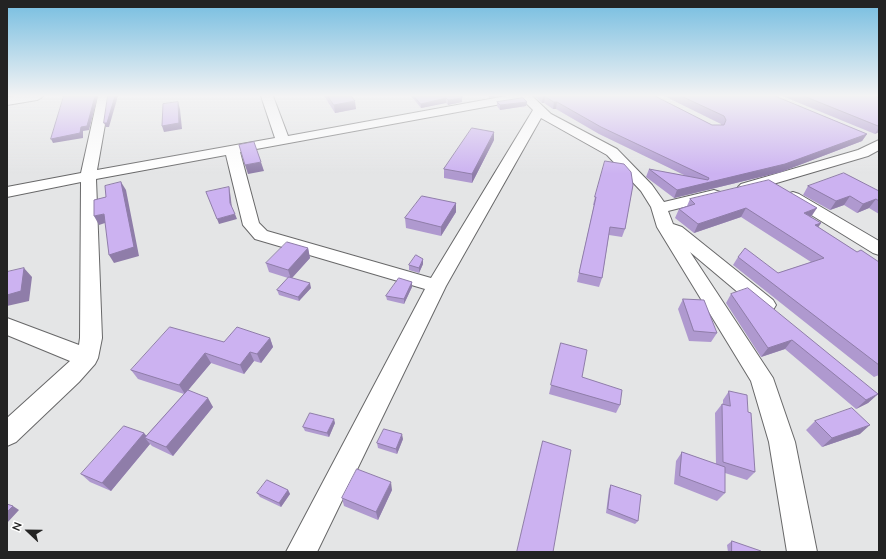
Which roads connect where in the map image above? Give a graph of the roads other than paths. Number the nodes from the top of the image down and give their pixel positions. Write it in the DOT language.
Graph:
graph roads {
  1 [pos="99,122"];
  2 [pos="277,122"];
  3 [pos="396,122"];
  4 [pos="519,122"];
  5 [pos="556,122"];
  6 [pos="864,136"];
  7 [pos="283,140"];
  8 [pos="879,143"];
  9 [pos="232,150"];
  10 [pos="863,153"];
  11 [pos="879,161"];
  12 [pos="88,176"];
  13 [pos="767,182"];
  14 [pos="7,192"];
  15 [pos="659,207"];
  16 [pos="665,227"];
  17 [pos="879,249"];
  18 [pos="436,286"];
  19 [pos="780,316"];
  20 [pos="7,326"];
  21 [pos="87,358"];
  22 [pos="7,434"];
  23 [pos="301,552"];
  24 [pos="802,552"];
  1 -- 12 [label="street"];
  2 -- 7 [label="street"];
  3 -- 7 [label="street"];
  4 -- 18 [label="street"];
  5 -- 15 [label="street"];
  6 -- 8 [label="street"];
  7 -- 9 [label="street"];
  8 -- 10 [label="street"];
  9 -- 12 [label="street"];
  9 -- 18 [label="street"];
  10 -- 11 [label="street"];
  10 -- 13 [label="street"];
  12 -- 14 [label="street"];
  12 -- 21 [label="street"];
  13 -- 15 [label="street"];
  13 -- 17 [label="street"];
  15 -- 16 [label="street"];
  16 -- 19 [label="street"];
  16 -- 24 [label="street"];
  18 -- 23 [label="street"];
  20 -- 21 [label="street"];
  21 -- 22 [label="street"];
}
